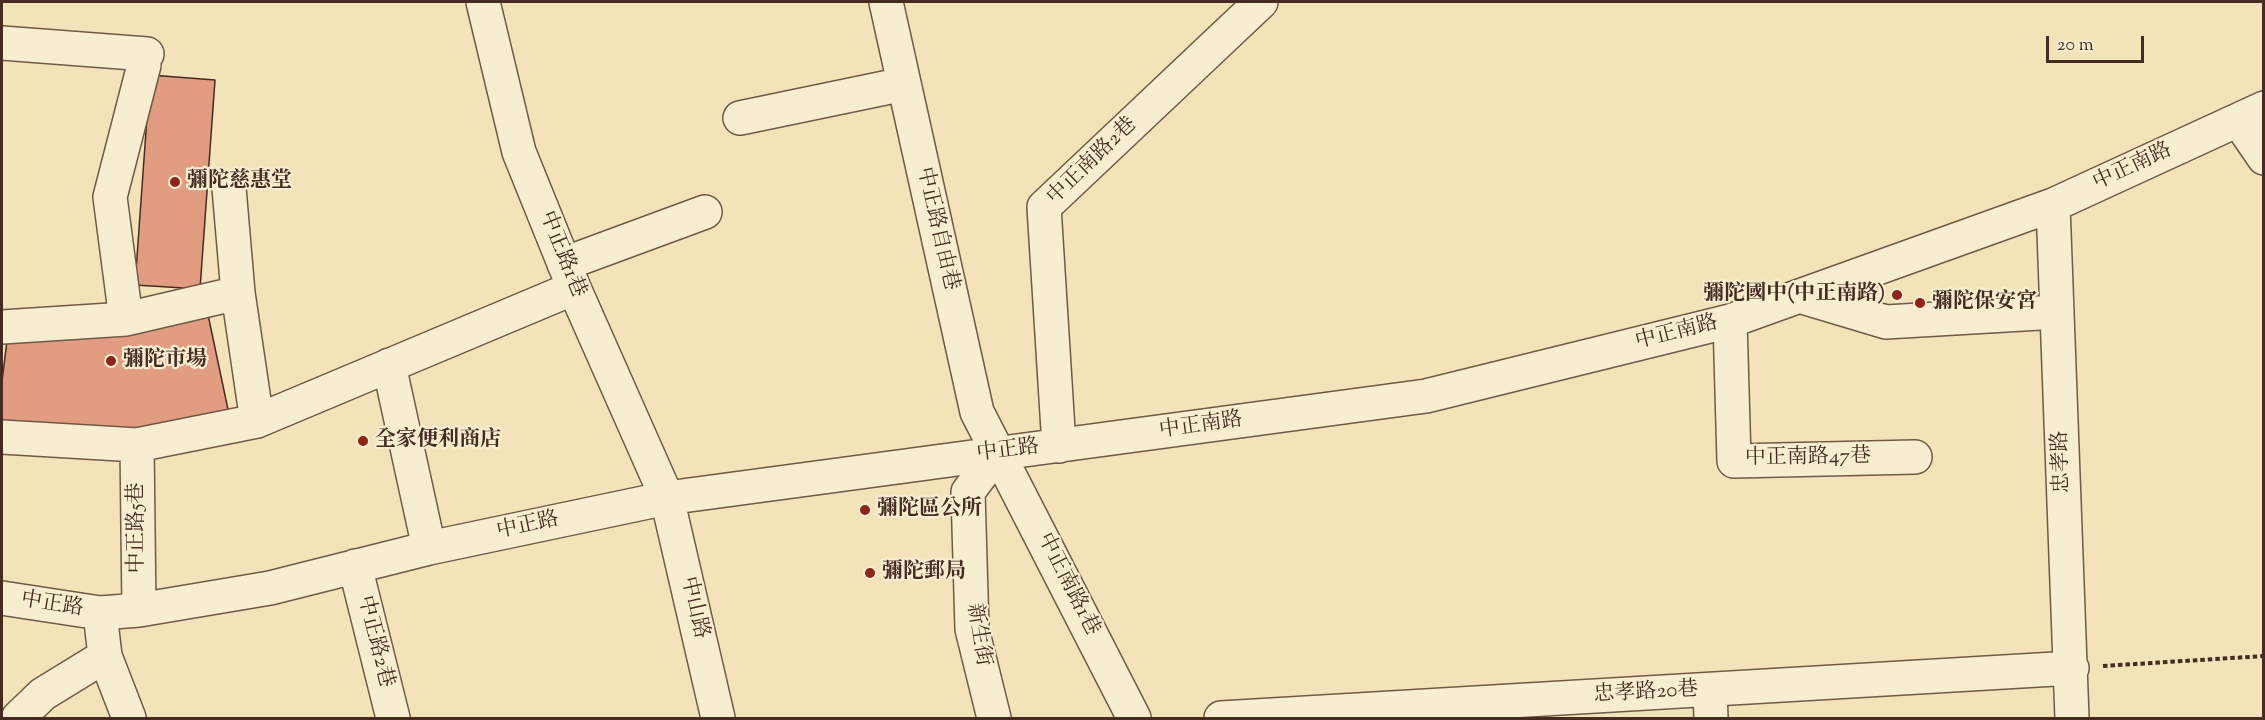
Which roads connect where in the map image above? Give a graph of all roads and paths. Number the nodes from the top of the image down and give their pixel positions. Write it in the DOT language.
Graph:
graph roads {
  1 [pos="483,2"];
  2 [pos="886,2"];
  3 [pos="1261,2"];
  4 [pos="2,43"];
  5 [pos="904,84"];
  6 [pos="2251,114"];
  7 [pos="741,118"];
  8 [pos="2264,158"];
  9 [pos="229,188"];
  10 [pos="2053,205"];
  11 [pos="705,212"];
  12 [pos="569,276"];
  13 [pos="238,293"];
  14 [pos="1799,296"];
  15 [pos="2056,312"];
  16 [pos="126,319"];
  17 [pos="1730,321"];
  18 [pos="2,327"];
  19 [pos="389,365"];
  20 [pos="257,421"];
  21 [pos="2,437"];
  22 [pos="137,445"];
  23 [pos="1059,446"];
  24 [pos="997,453"];
  25 [pos="1915,457"];
  26 [pos="667,498"];
  27 [pos="429,548"];
  28 [pos="355,566"];
  29 [pos="2,598"];
  30 [pos="139,610"];
  31 [pos="100,613"];
  32 [pos="105,656"];
  33 [pos="2264,656"];
  34 [pos="2072,668"];
  35 [pos="1710,704"];
  36 [pos="1520,710"];
  37 [pos="18,718"];
  38 [pos="129,718"];
  39 [pos="393,718"];
  40 [pos="718,718"];
  41 [pos="994,718"];
  42 [pos="1134,718"];
  43 [pos="1221,718"];
  44 [pos="2072,718"];
  1 -- 12 [label="street, 中正路1巷"];
  2 -- 5 [label="street, 中正路自由巷"];
  3 -- 23 [label="street, 中正南路2巷"];
  4 -- 16 [label="street"];
  5 -- 7 [label="street"];
  5 -- 24 [label="street, 中正路自由巷"];
  6 -- 8 [label="street"];
  6 -- 10 [label="street, 中正南路"];
  9 -- 13 [label="street"];
  10 -- 14 [label="street, 中正南路"];
  10 -- 15 [label="street, 忠孝路"];
  11 -- 12 [label="street"];
  12 -- 19 [label="street"];
  12 -- 26 [label="street, 中正路1巷"];
  13 -- 16 [label="street"];
  13 -- 20 [label="street"];
  14 -- 15 [label="street"];
  14 -- 17 [label="street, 中正南路"];
  15 -- 34 [label="street, 忠孝路"];
  16 -- 18 [label="street"];
  17 -- 23 [label="street, 中正南路"];
  17 -- 25 [label="street, 中正南路47巷"];
  19 -- 20 [label="street"];
  19 -- 27 [label="street"];
  20 -- 22 [label="street"];
  21 -- 22 [label="street"];
  22 -- 30 [label="street, 中正路5巷"];
  23 -- 24 [label="street, 中正路"];
  24 -- 26 [label="street, 中正路"];
  24 -- 41 [label="street, 新生街"];
  24 -- 42 [label="street, 中正南路1巷"];
  26 -- 27 [label="street, 中正路"];
  26 -- 40 [label="street, 中山路"];
  27 -- 28 [label="street, 中正路"];
  28 -- 30 [label="street, 中正路"];
  28 -- 39 [label="street, 中正路2巷"];
  29 -- 31 [label="street, 中正路"];
  30 -- 31 [label="street, 中正路"];
  31 -- 32 [label="street"];
  32 -- 37 [label="street"];
  32 -- 38 [label="street"];
  33 -- 34 [label="path"];
  34 -- 35 [label="street, 忠孝路20巷"];
  34 -- 44 [label="street, 忠孝路"];
  35 -- 36 [label="street, 忠孝路20巷"];
  36 -- 43 [label="street, 忠孝路20巷"];
}
